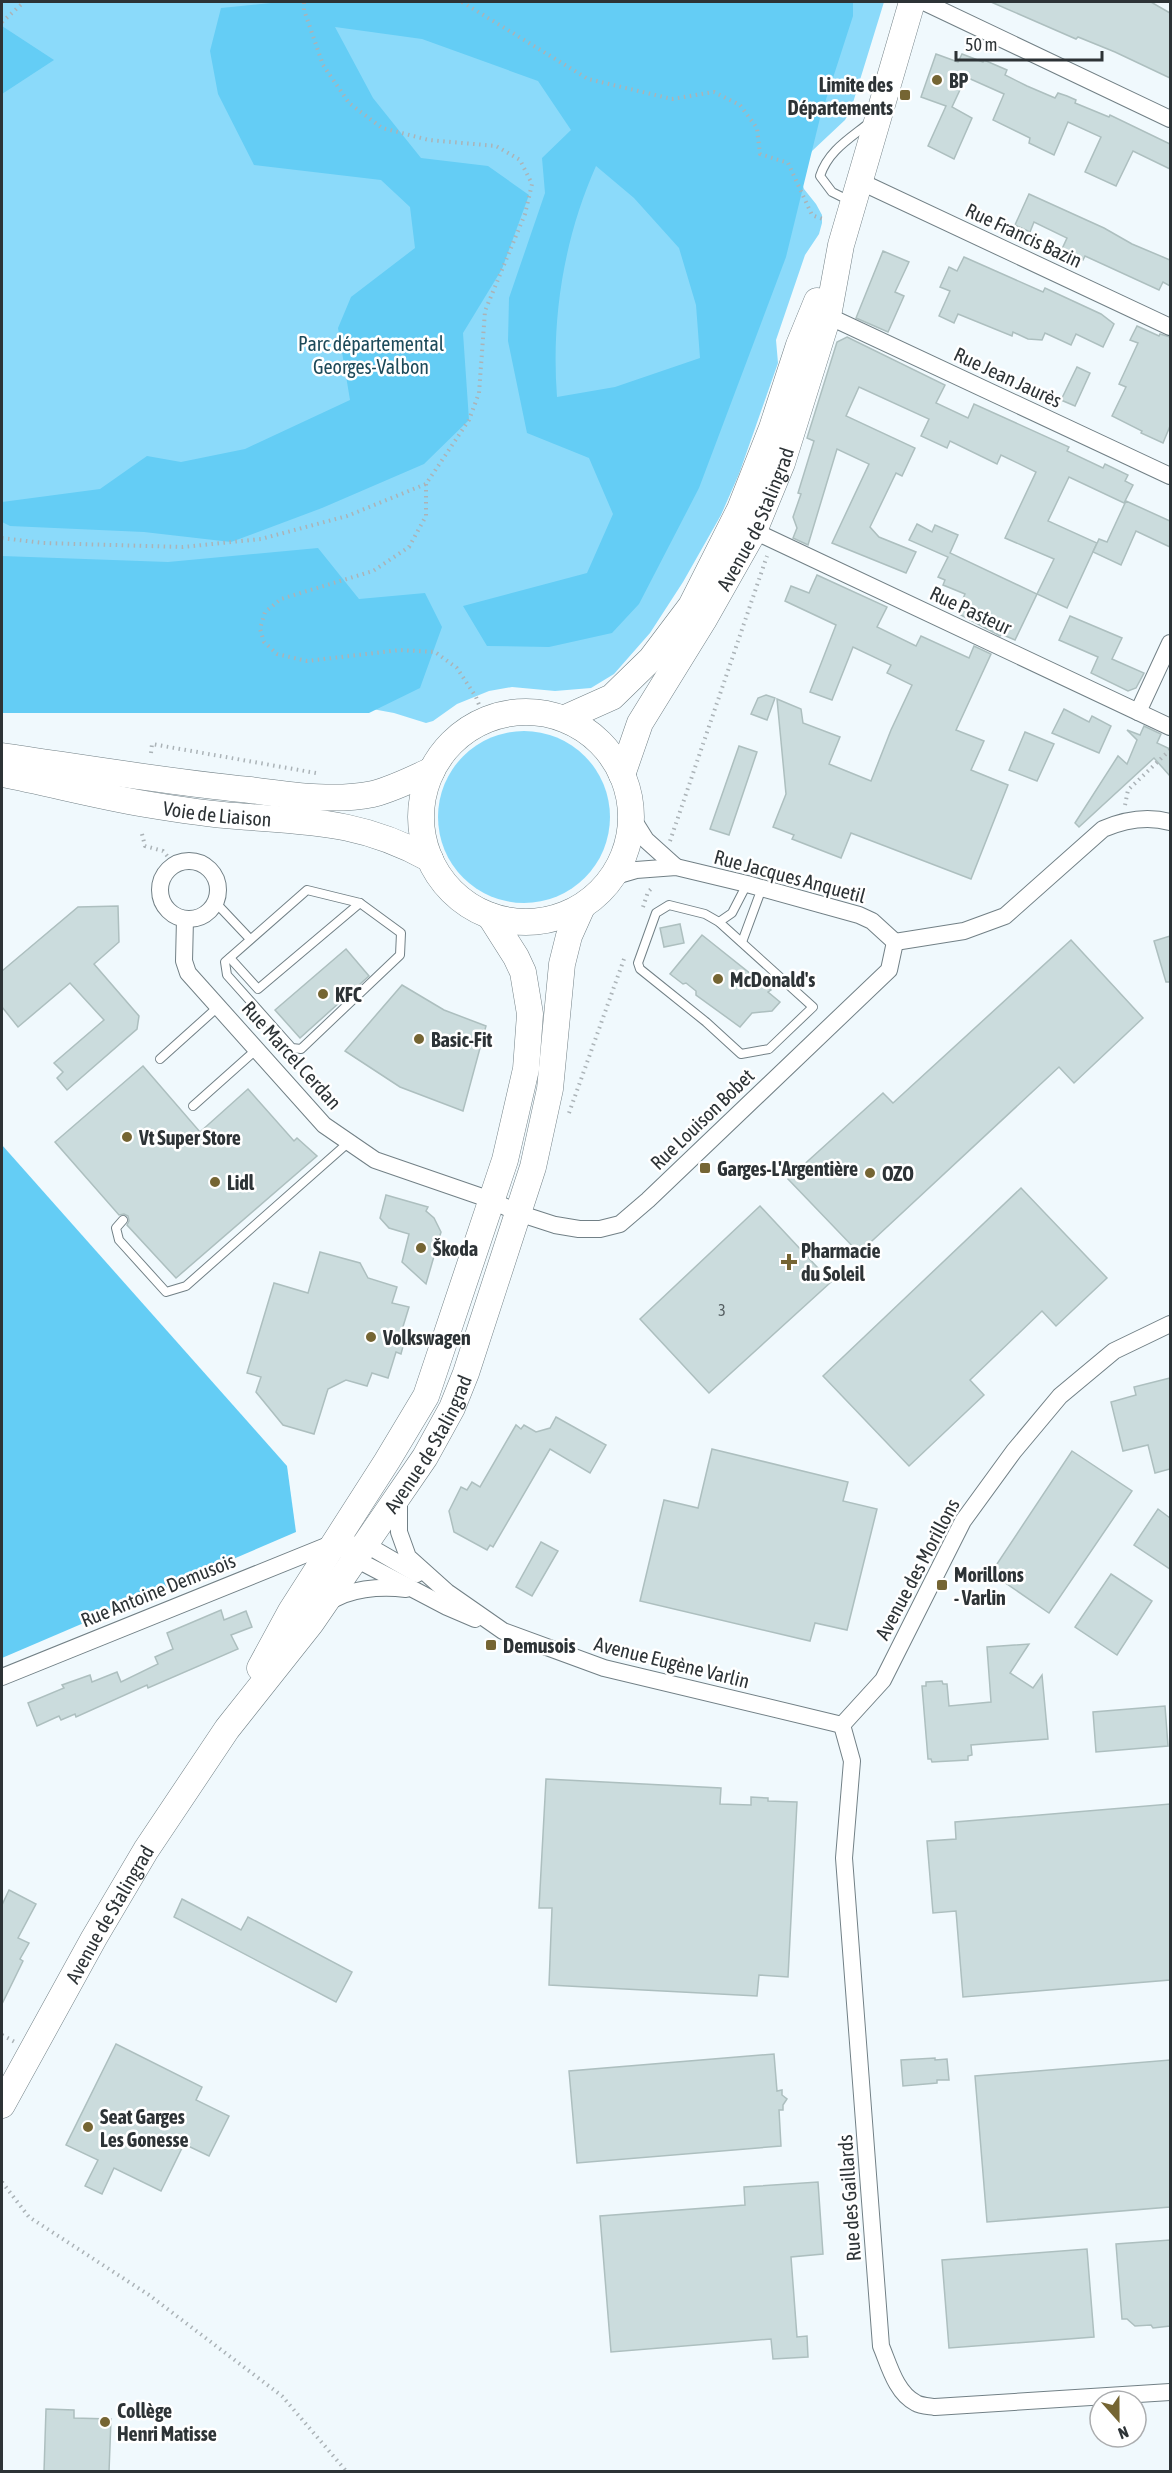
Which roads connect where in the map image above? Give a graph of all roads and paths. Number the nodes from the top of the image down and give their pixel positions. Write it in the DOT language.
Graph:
graph roads {
  1 [pos="24,2"];
  2 [pos="304,2"];
  3 [pos="462,2"];
  4 [pos="912,2"];
  5 [pos="924,2"];
  6 [pos="2,22"];
  7 [pos="879,116"];
  8 [pos="1170,119"];
  9 [pos="850,214"];
  10 [pos="828,316"];
  11 [pos="1170,327"];
  12 [pos="1170,476"];
  13 [pos="426,484"];
  14 [pos="754,531"];
  15 [pos="2,538"];
  16 [pos="1170,643"];
  17 [pos="1138,712"];
  18 [pos="565,718"];
  19 [pos="486,720"];
  20 [pos="1170,727"];
  21 [pos="1170,750"];
  22 [pos="151,753"];
  23 [pos="2,756"];
  24 [pos="432,770"];
  25 [pos="2,774"];
  26 [pos="319,774"];
  27 [pos="622,775"];
  28 [pos="631,816"];
  29 [pos="1123,821"];
  30 [pos="1170,822"];
  31 [pos="142,834"];
  32 [pos="430,859"];
  33 [pos="175,865"];
  34 [pos="676,867"];
  35 [pos="612,877"];
  36 [pos="754,886"];
  37 [pos="216,903"];
  38 [pos="360,903"];
  39 [pos="582,907"];
  40 [pos="490,916"];
  41 [pos="185,919"];
  42 [pos="718,922"];
  43 [pos="250,939"];
  44 [pos="742,942"];
  45 [pos="895,942"];
  46 [pos="230,958"];
  47 [pos="219,1005"];
  48 [pos="257,1048"];
  49 [pos="160,1059"];
  50 [pos="193,1106"];
  51 [pos="349,1141"];
  52 [pos="491,1200"];
  53 [pos="518,1213"];
  54 [pos="123,1220"];
  55 [pos="1170,1324"];
  56 [pos="401,1492"];
  57 [pos="333,1546"];
  58 [pos="360,1551"];
  59 [pos="413,1590"];
  60 [pos="447,1592"];
  61 [pos="320,1609"];
  62 [pos="503,1631"];
  63 [pos="2,1677"];
  64 [pos="842,1725"];
  65 [pos="227,1730"];
  66 [pos="2,2105"];
  67 [pos="2,2182"];
  68 [pos="1170,2391"];
  69 [pos="347,2472"];
  1 -- 6 [label="path"];
  2 -- 13 [label="path"];
  3 -- 9 [label="path"];
  4 -- 7 [label="main road, Avenue de Stalingrad"];
  5 -- 8 [label="street"];
  7 -- 9 [label="main road, Avenue de Stalingrad"];
  7 -- 9 [label="lane"];
  9 -- 10 [label="main road, Avenue de Stalingrad"];
  9 -- 11 [label="street, Rue Francis Bazin"];
  9 -- 18 [label="main road, Avenue de Stalingrad"];
  10 -- 12 [label="street, Rue Jean Jaurès"];
  10 -- 14 [label="main road, Avenue de Stalingrad"];
  13 -- 15 [label="path"];
  13 -- 19 [label="path"];
  14 -- 17 [label="street, Rue Pasteur"];
  14 -- 27 [label="main road, Avenue de Stalingrad"];
  16 -- 17 [label="street"];
  17 -- 20 [label="street, Rue Pasteur"];
  18 -- 19 [label="main road"];
  18 -- 27 [label="main road"];
  19 -- 24 [label="main road"];
  21 -- 29 [label="path"];
  22 -- 26 [label="path"];
  23 -- 24 [label="main road, Voie de Liaison"];
  24 -- 32 [label="main road"];
  25 -- 32 [label="main road, Voie de Liaison"];
  27 -- 28 [label="main road"];
  28 -- 34 [label="street, Rue Jacques Anquetil"];
  28 -- 35 [label="main road"];
  29 -- 30 [label="street"];
  29 -- 45 [label="street"];
  31 -- 33 [label="path"];
  32 -- 40 [label="main road"];
  33 -- 37 [label="street"];
  33 -- 41 [label="street"];
  34 -- 35 [label="street, Rue Jacques Anquetil"];
  34 -- 36 [label="street, Rue Jacques Anquetil"];
  35 -- 39 [label="main road"];
  36 -- 42 [label="lane"];
  36 -- 44 [label="lane"];
  36 -- 45 [label="street, Rue Jacques Anquetil"];
  37 -- 41 [label="street"];
  37 -- 43 [label="lane"];
  38 -- 43 [label="lane"];
  38 -- 46 [label="lane"];
  38 -- 46 [label="lane"];
  39 -- 40 [label="main road"];
  39 -- 53 [label="main road, Avenue de Stalingrad"];
  40 -- 52 [label="main road, Avenue de Stalingrad"];
  41 -- 47 [label="street, Rue Marcel Cerdan"];
  42 -- 44 [label="lane"];
  42 -- 44 [label="lane"];
  43 -- 46 [label="lane"];
  45 -- 53 [label="street, Rue Louison Bobet"];
  47 -- 48 [label="street, Rue Marcel Cerdan"];
  47 -- 49 [label="lane"];
  48 -- 50 [label="lane"];
  48 -- 51 [label="street, Rue Marcel Cerdan"];
  51 -- 52 [label="street, Rue Marcel Cerdan"];
  51 -- 54 [label="lane"];
  52 -- 53 [label="street, Rue Louison Bobet"];
  52 -- 57 [label="main road, Avenue de Stalingrad"];
  53 -- 56 [label="main road, Avenue de Stalingrad"];
  55 -- 64 [label="street, Avenue des Morillons"];
  56 -- 58 [label="main road, Avenue de Stalingrad"];
  56 -- 60 [label="street, Avenue Eugène Varlin"];
  57 -- 58 [label="street, Rue Antoine Demusois"];
  57 -- 63 [label="street, Rue Antoine Demusois"];
  57 -- 65 [label="main road, Avenue de Stalingrad"];
  58 -- 59 [label="street"];
  58 -- 60 [label="street"];
  58 -- 61 [label="main road, Avenue de Stalingrad"];
  59 -- 61 [label="street"];
  59 -- 62 [label="street"];
  60 -- 62 [label="street, Avenue Eugène Varlin"];
  61 -- 65 [label="main road, Avenue de Stalingrad"];
  62 -- 64 [label="street, Avenue Eugène Varlin"];
  64 -- 68 [label="street, Rue des Gaillards"];
  65 -- 66 [label="main road, Avenue de Stalingrad"];
  67 -- 69 [label="path"];
}
